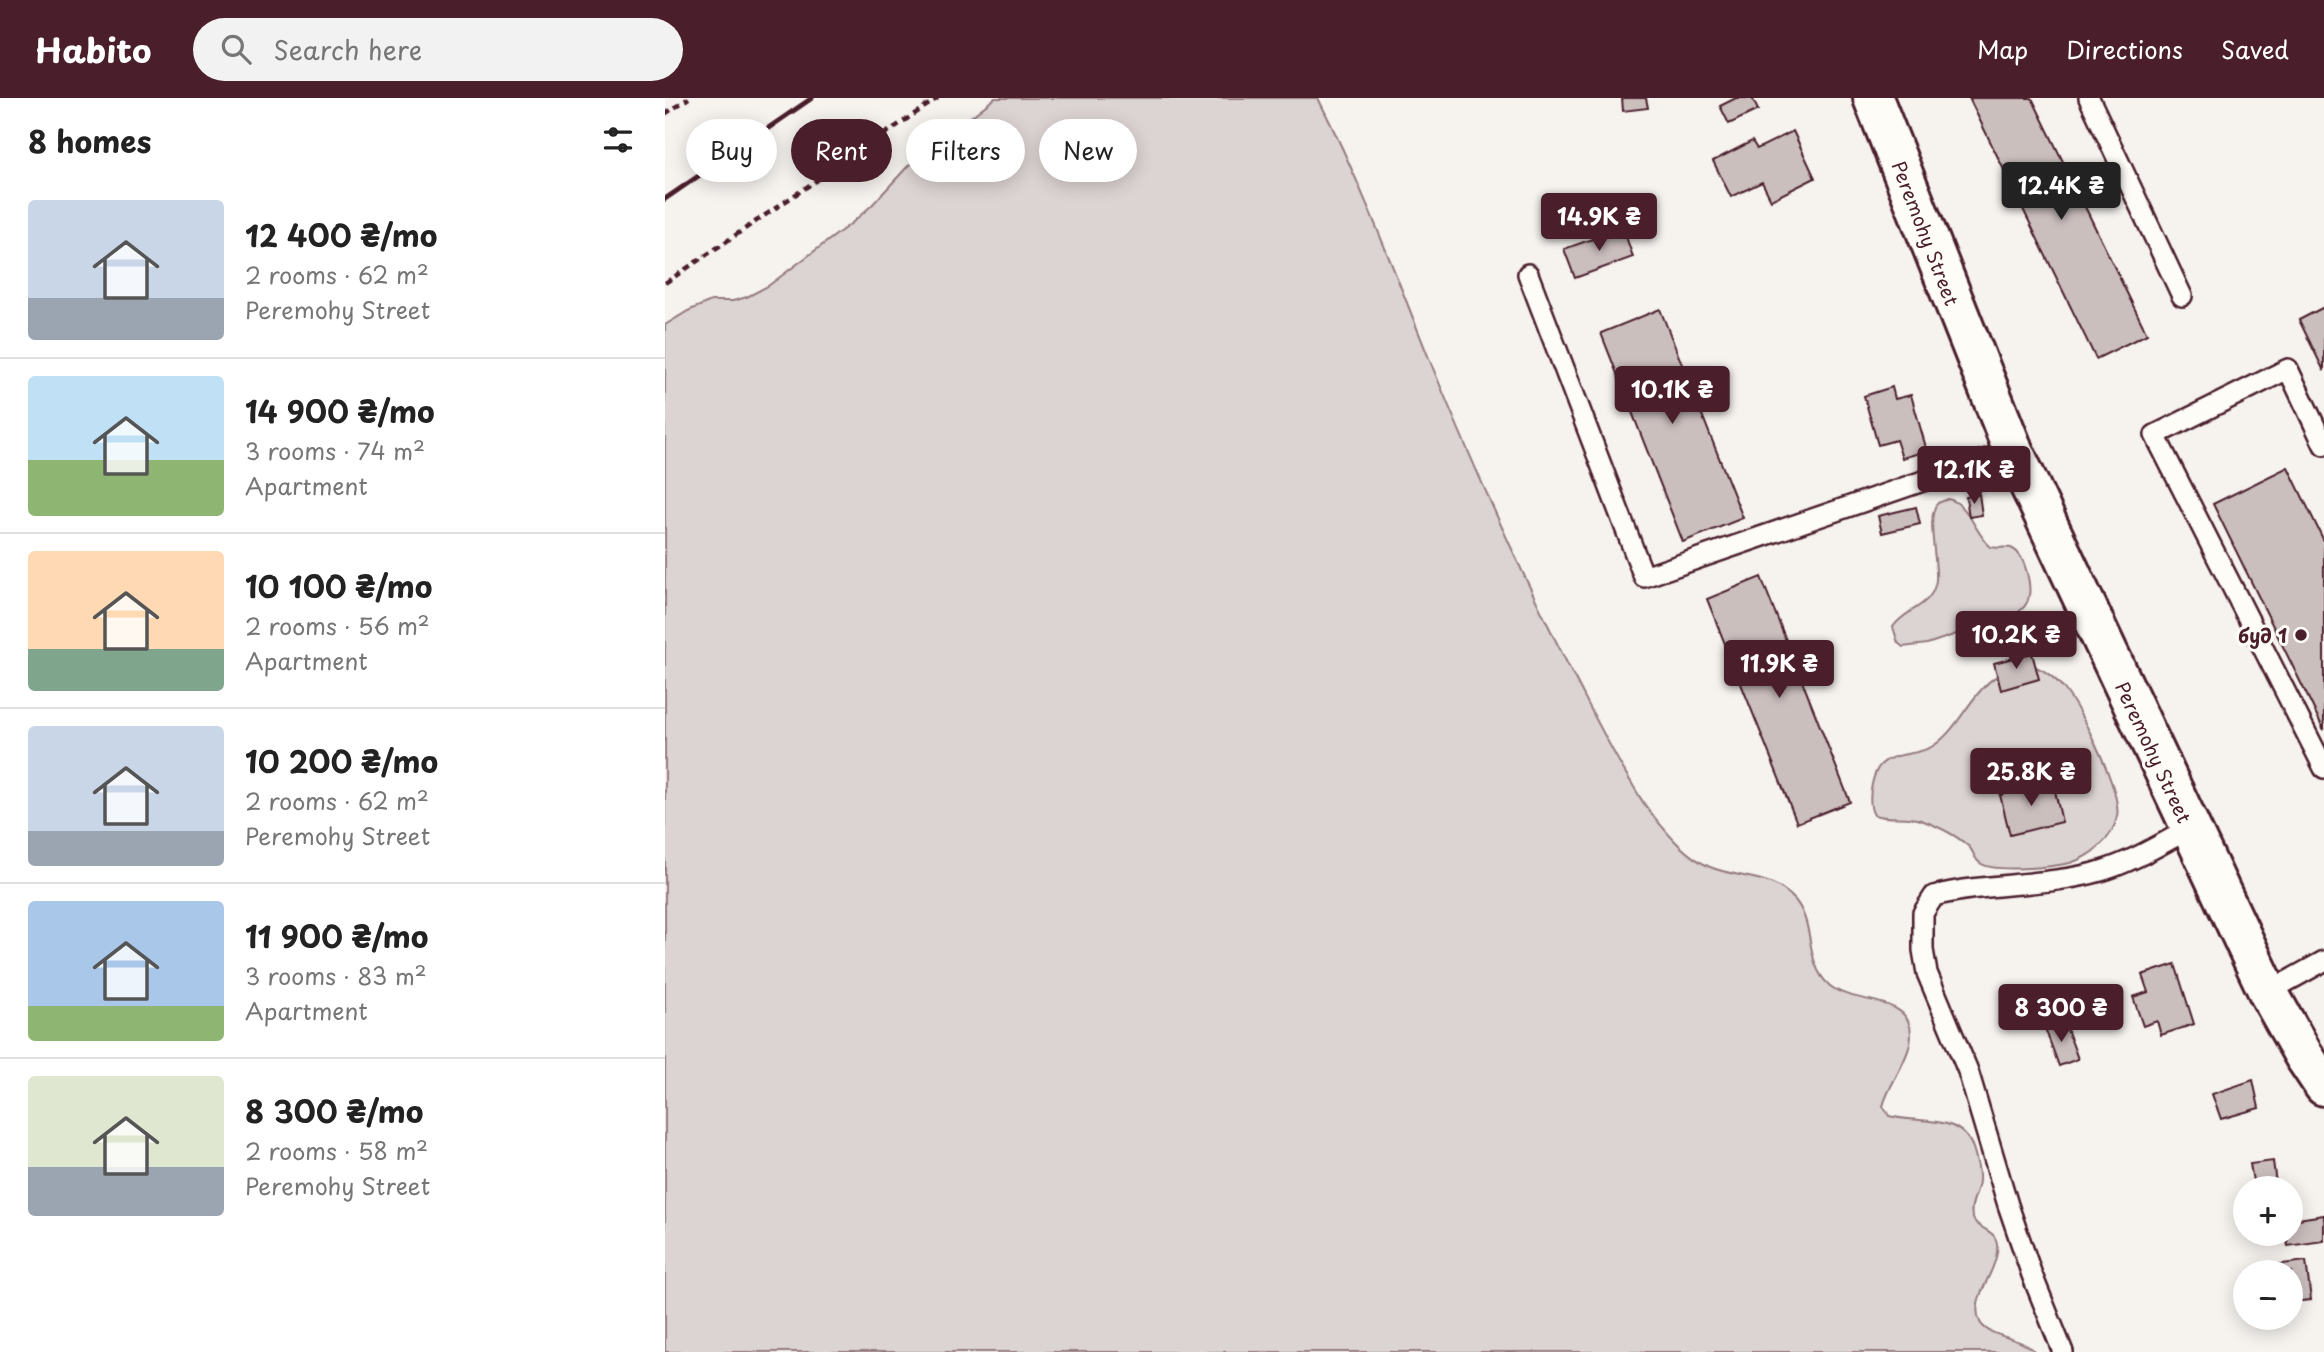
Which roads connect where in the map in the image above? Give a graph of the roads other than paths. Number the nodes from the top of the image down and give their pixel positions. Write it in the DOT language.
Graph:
graph roads {
  1 [pos="1873,98"];
  2 [pos="2089,98"];
  3 [pos="1528,274"];
  4 [pos="2182,296"];
  5 [pos="2324,445"];
  6 [pos="2013,450"];
  7 [pos="2324,768"];
  8 [pos="2189,829"];
  9 [pos="2324,961"];
  10 [pos="2268,992"];
  11 [pos="2324,1086"];
  12 [pos="2063,1352"];
  1 -- 6 [label="street, Peremohy Street"];
  2 -- 4 [label="lane"];
  3 -- 6 [label="lane"];
  5 -- 7 [label="lane"];
  6 -- 8 [label="street, Peremohy Street"];
  8 -- 10 [label="street, Peremohy Street"];
  8 -- 12 [label="lane"];
  9 -- 10 [label="lane"];
  10 -- 11 [label="street, Peremohy Street"];
}
